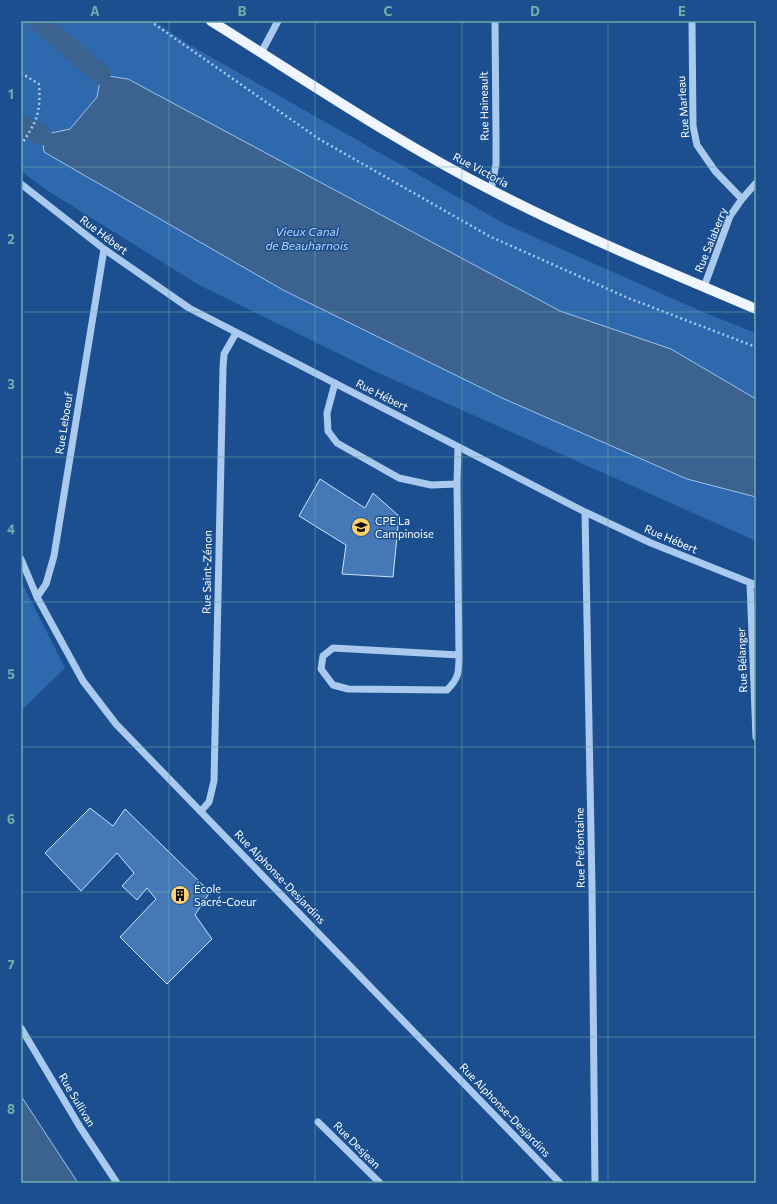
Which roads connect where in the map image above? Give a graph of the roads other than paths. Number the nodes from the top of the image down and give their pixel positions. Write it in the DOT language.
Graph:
graph roads {
  1 [pos="211,21"];
  2 [pos="278,21"];
  3 [pos="495,21"];
  4 [pos="692,21"];
  5 [pos="261,53"];
  6 [pos="756,183"];
  7 [pos="21,184"];
  8 [pos="491,190"];
  9 [pos="742,198"];
  10 [pos="104,250"];
  11 [pos="704,287"];
  12 [pos="756,308"];
  13 [pos="236,332"];
  14 [pos="334,383"];
  15 [pos="458,447"];
  16 [pos="457,484"];
  17 [pos="585,512"];
  18 [pos="21,559"];
  19 [pos="753,584"];
  20 [pos="37,597"];
  21 [pos="459,656"];
  22 [pos="756,736"];
  23 [pos="201,812"];
  24 [pos="21,1028"];
  25 [pos="318,1122"];
  26 [pos="117,1183"];
  27 [pos="380,1183"];
  28 [pos="560,1183"];
  29 [pos="595,1183"];
  1 -- 5 [label="main road, Rue Victoria"];
  2 -- 5 [label="street"];
  3 -- 8 [label="street, Rue Haineault"];
  4 -- 9 [label="street, Rue Marleau"];
  5 -- 8 [label="main road, Rue Victoria"];
  6 -- 9 [label="street, Rue Salaberry"];
  7 -- 10 [label="street, Rue Hébert"];
  8 -- 11 [label="main road, Rue Victoria"];
  9 -- 11 [label="street, Rue Salaberry"];
  10 -- 13 [label="street, Rue Hébert"];
  10 -- 20 [label="street, Rue Leboeuf"];
  11 -- 12 [label="main road, Rue Victoria"];
  13 -- 14 [label="street, Rue Hébert"];
  13 -- 23 [label="street, Rue Saint-Zénon"];
  14 -- 15 [label="street, Rue Hébert"];
  14 -- 16 [label="street"];
  15 -- 16 [label="street"];
  15 -- 17 [label="street, Rue Hébert"];
  16 -- 21 [label="street"];
  17 -- 19 [label="street, Rue Hébert"];
  17 -- 29 [label="street, Rue Préfontaine"];
  18 -- 20 [label="street, Rue Alphonse-Desjardins"];
  19 -- 22 [label="street, Rue Bélanger"];
  20 -- 23 [label="street, Rue Alphonse-Desjardins"];
  21 -- 21 [label="street"];
  23 -- 28 [label="street, Rue Alphonse-Desjardins"];
  24 -- 26 [label="street, Rue Sullivan"];
  25 -- 27 [label="street, Rue Desjean"];
}
